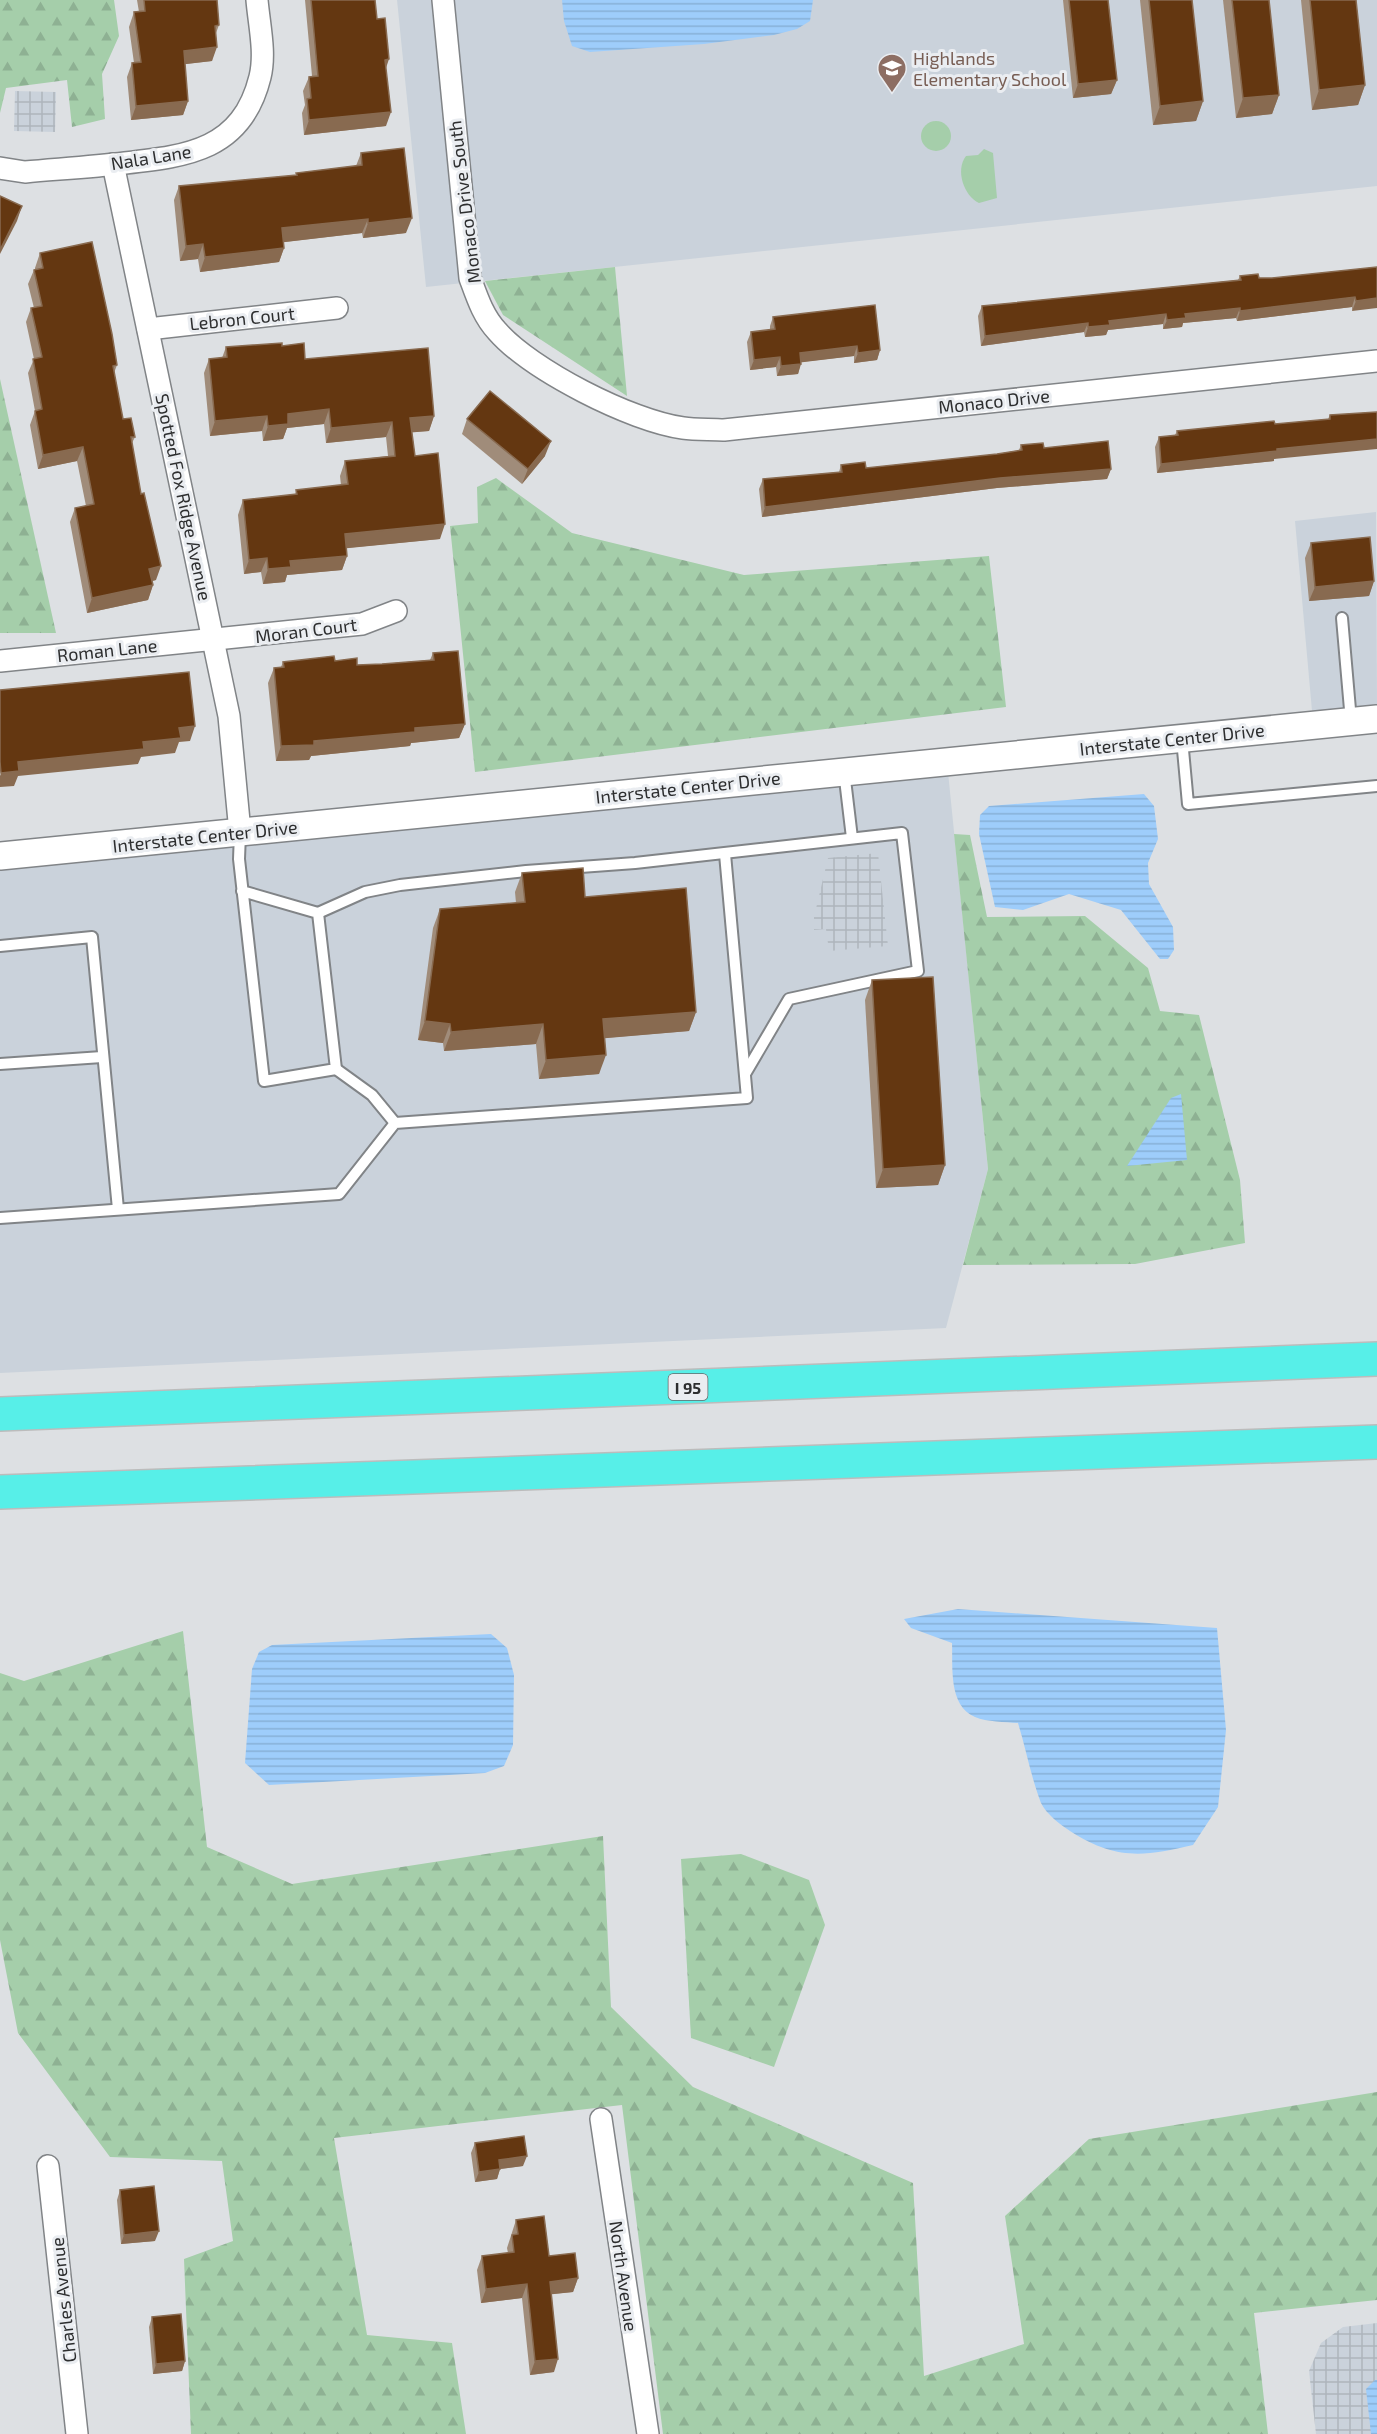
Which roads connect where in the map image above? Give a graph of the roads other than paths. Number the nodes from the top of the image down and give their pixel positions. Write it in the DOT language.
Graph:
graph roads {
  1 [pos="256,0"];
  2 [pos="442,0"];
  3 [pos="113,164"];
  4 [pos="0,168"];
  5 [pos="337,308"];
  6 [pos="148,328"];
  7 [pos="1377,361"];
  8 [pos="614,406"];
  9 [pos="396,611"];
  10 [pos="1342,618"];
  11 [pos="214,640"];
  12 [pos="0,661"];
  13 [pos="1364,720"];
  14 [pos="1182,738"];
  15 [pos="844,771"];
  16 [pos="1377,786"];
  17 [pos="240,832"];
  18 [pos="852,838"];
  19 [pos="725,854"];
  20 [pos="0,856"];
  21 [pos="242,891"];
  22 [pos="318,913"];
  23 [pos="0,946"];
  24 [pos="102,1057"];
  25 [pos="0,1064"];
  26 [pos="336,1069"];
  27 [pos="745,1074"];
  28 [pos="395,1123"];
  29 [pos="118,1209"];
  30 [pos="0,1218"];
  31 [pos="1377,1359"];
  32 [pos="0,1414"];
  33 [pos="1377,1442"];
  34 [pos="0,1492"];
  35 [pos="601,2119"];
  36 [pos="48,2166"];
  37 [pos="77,2434"];
  38 [pos="648,2434"];
  1 -- 3 [label="street, Nala Lane"];
  2 -- 8 [label="street, Monaco Drive South"];
  3 -- 4 [label="street, Nala Lane"];
  3 -- 6 [label="street, Spotted Fox Ridge Avenue"];
  5 -- 6 [label="street, Lebron Court"];
  6 -- 11 [label="street, Spotted Fox Ridge Avenue"];
  7 -- 8 [label="street, Monaco Drive"];
  9 -- 11 [label="street, Moran Court"];
  10 -- 13 [label="lane"];
  11 -- 12 [label="street, Roman Lane"];
  11 -- 17 [label="street, Spotted Fox Ridge Avenue"];
  13 -- 14 [label="street, Interstate Center Drive"];
  14 -- 15 [label="street, Interstate Center Drive"];
  14 -- 16 [label="lane"];
  15 -- 17 [label="street, Interstate Center Drive"];
  15 -- 18 [label="lane"];
  17 -- 20 [label="street, Interstate Center Drive"];
  17 -- 21 [label="lane"];
  18 -- 19 [label="lane"];
  18 -- 27 [label="lane"];
  19 -- 22 [label="lane"];
  19 -- 27 [label="lane"];
  21 -- 22 [label="lane"];
  21 -- 26 [label="lane"];
  22 -- 26 [label="lane"];
  23 -- 24 [label="lane"];
  24 -- 25 [label="lane"];
  24 -- 29 [label="lane"];
  26 -- 28 [label="lane"];
  27 -- 28 [label="lane"];
  28 -- 29 [label="lane"];
  29 -- 30 [label="lane"];
  31 -- 32 [label="highway, I 95"];
  33 -- 34 [label="highway"];
  35 -- 38 [label="street, North Avenue"];
  36 -- 37 [label="street, Charles Avenue"];
}
